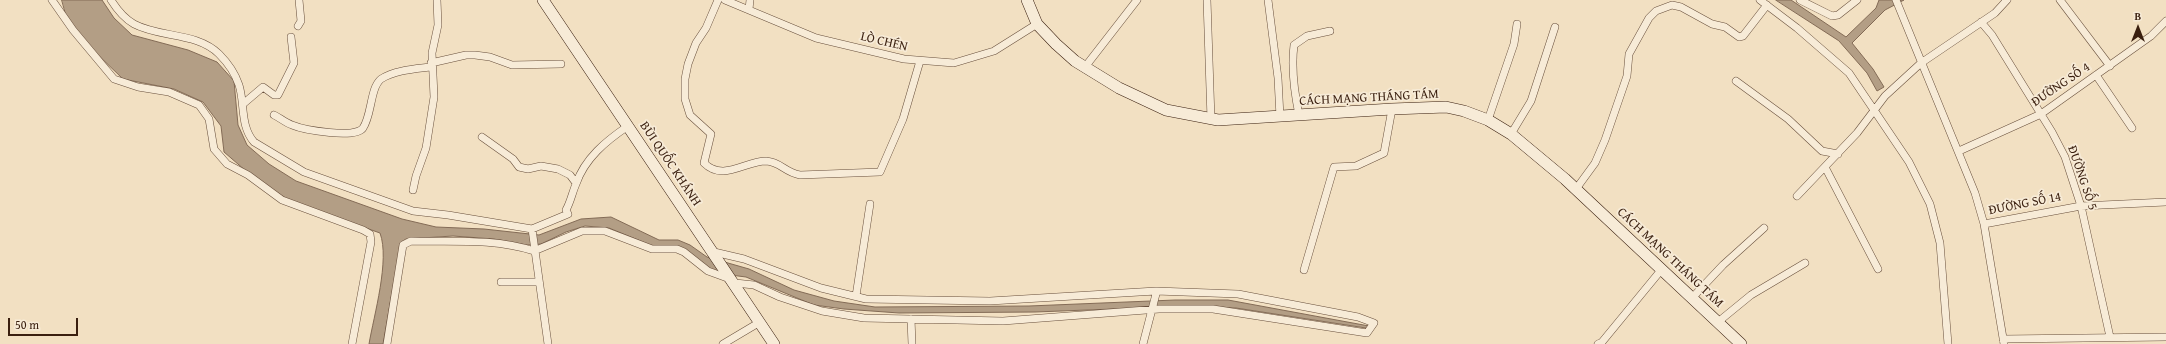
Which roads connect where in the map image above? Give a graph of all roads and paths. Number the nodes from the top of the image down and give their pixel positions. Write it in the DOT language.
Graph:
graph roads {
  1 [pos="52,0"];
  2 [pos="111,0"];
  3 [pos="299,0"];
  4 [pos="437,0"];
  5 [pos="543,0"];
  6 [pos="718,0"];
  7 [pos="726,0"];
  8 [pos="750,0"];
  9 [pos="1028,0"];
  10 [pos="1137,0"];
  11 [pos="1207,0"];
  12 [pos="1268,0"];
  13 [pos="1800,0"];
  14 [pos="1858,0"];
  15 [pos="1896,0"];
  16 [pos="2008,0"];
  17 [pos="2060,0"];
  18 [pos="1764,2"];
  19 [pos="749,10"];
  20 [pos="2166,21"];
  21 [pos="1981,22"];
  22 [pos="1037,24"];
  23 [pos="1517,24"];
  24 [pos="298,26"];
  25 [pos="1555,27"];
  26 [pos="1330,31"];
  27 [pos="290,37"];
  28 [pos="920,60"];
  29 [pos="1921,63"];
  30 [pos="561,64"];
  31 [pos="431,65"];
  32 [pos="2110,66"];
  33 [pos="1085,68"];
  34 [pos="2096,75"];
  35 [pos="1736,81"];
  36 [pos="242,104"];
  37 [pos="1392,108"];
  38 [pos="1875,110"];
  39 [pos="274,114"];
  40 [pos="2041,114"];
  41 [pos="1300,115"];
  42 [pos="1280,117"];
  43 [pos="1211,119"];
  44 [pos="1488,120"];
  45 [pos="628,126"];
  46 [pos="2132,128"];
  47 [pos="1511,134"];
  48 [pos="482,137"];
  49 [pos="1959,152"];
  50 [pos="1838,154"];
  51 [pos="1825,167"];
  52 [pos="576,183"];
  53 [pos="413,190"];
  54 [pos="1576,190"];
  55 [pos="1797,196"];
  56 [pos="2166,202"];
  57 [pos="870,204"];
  58 [pos="2081,206"];
  59 [pos="1984,224"];
  60 [pos="1764,228"];
  61 [pos="532,232"];
  62 [pos="534,250"];
  63 [pos="715,255"];
  64 [pos="1805,263"];
  65 [pos="1662,268"];
  66 [pos="1878,269"];
  67 [pos="1304,270"];
  68 [pos="734,281"];
  69 [pos="501,282"];
  70 [pos="538,282"];
  71 [pos="1156,294"];
  72 [pos="856,296"];
  73 [pos="1692,298"];
  74 [pos="1152,309"];
  75 [pos="911,319"];
  76 [pos="760,322"];
  77 [pos="1718,322"];
  78 [pos="2110,338"];
  79 [pos="2166,338"];
  80 [pos="2004,341"];
  81 [pos="352,344"];
  82 [pos="387,344"];
  83 [pos="548,344"];
  84 [pos="723,344"];
  85 [pos="774,344"];
  86 [pos="912,344"];
  87 [pos="1143,344"];
  88 [pos="1598,344"];
  89 [pos="1741,344"];
  90 [pos="1948,344"];
  1 -- 81 [label="street"];
  2 -- 36 [label="street"];
  3 -- 24 [label="street"];
  4 -- 31 [label="street"];
  5 -- 45 [label="main road, BÙI QUỐC KHÁNH"];
  6 -- 28 [label="street"];
  7 -- 19 [label="street, LÒ CHÉN"];
  8 -- 19 [label="street"];
  9 -- 22 [label="main road, CÁCH MẠNG THÁNG TÁM"];
  10 -- 33 [label="street"];
  11 -- 43 [label="street"];
  12 -- 42 [label="street"];
  13 -- 14 [label="street"];
  15 -- 29 [label="street"];
  16 -- 21 [label="street"];
  17 -- 32 [label="street"];
  18 -- 38 [label="street"];
  18 -- 54 [label="street"];
  19 -- 28 [label="street, LÒ CHÉN"];
  20 -- 32 [label="street, ĐƯỜNG SỐ 4"];
  21 -- 29 [label="street"];
  21 -- 40 [label="street, ĐƯỜNG SỐ 5"];
  22 -- 28 [label="street, LÒ CHÉN"];
  22 -- 33 [label="main road, CÁCH MẠNG THÁNG TÁM"];
  23 -- 44 [label="street"];
  25 -- 47 [label="street"];
  26 -- 41 [label="street"];
  27 -- 36 [label="street"];
  29 -- 38 [label="street"];
  29 -- 49 [label="street"];
  30 -- 31 [label="street"];
  31 -- 39 [label="street"];
  31 -- 53 [label="street"];
  32 -- 34 [label="street, ĐƯỜNG SỐ 4"];
  33 -- 43 [label="main road, CÁCH MẠNG THÁNG TÁM"];
  34 -- 40 [label="street, ĐƯỜNG SỐ 4"];
  34 -- 46 [label="street"];
  35 -- 50 [label="street"];
  36 -- 61 [label="street"];
  37 -- 41 [label="main road, CÁCH MẠNG THÁNG TÁM"];
  37 -- 44 [label="main road, CÁCH MẠNG THÁNG TÁM"];
  37 -- 67 [label="street"];
  38 -- 50 [label="street"];
  38 -- 90 [label="street"];
  40 -- 49 [label="street, ĐƯỜNG SỐ 4"];
  40 -- 58 [label="street, ĐƯỜNG SỐ 5"];
  41 -- 42 [label="main road, CÁCH MẠNG THÁNG TÁM"];
  42 -- 43 [label="main road, CÁCH MẠNG THÁNG TÁM"];
  44 -- 47 [label="main road, CÁCH MẠNG THÁNG TÁM"];
  45 -- 52 [label="street"];
  45 -- 63 [label="main road, BÙI QUỐC KHÁNH"];
  47 -- 54 [label="main road, CÁCH MẠNG THÁNG TÁM"];
  48 -- 52 [label="street"];
  49 -- 59 [label="street"];
  50 -- 51 [label="street"];
  51 -- 55 [label="street"];
  51 -- 66 [label="street"];
  52 -- 61 [label="street"];
  54 -- 65 [label="main road, CÁCH MẠNG THÁNG TÁM"];
  56 -- 58 [label="street, ĐƯỜNG SỐ 14"];
  57 -- 72 [label="street"];
  58 -- 59 [label="street, ĐƯỜNG SỐ 14"];
  58 -- 78 [label="street, ĐƯỜNG SỐ 5"];
  59 -- 80 [label="street"];
  60 -- 73 [label="street"];
  61 -- 62 [label="street"];
  62 -- 68 [label="street"];
  62 -- 70 [label="street"];
  62 -- 82 [label="street"];
  63 -- 68 [label="main road, BÙI QUỐC KHÁNH"];
  63 -- 72 [label="street"];
  64 -- 77 [label="street"];
  65 -- 73 [label="main road, CÁCH MẠNG THÁNG TÁM"];
  65 -- 88 [label="street"];
  68 -- 75 [label="street"];
  68 -- 76 [label="main road, BÙI QUỐC KHÁNH"];
  69 -- 70 [label="street"];
  70 -- 83 [label="street"];
  71 -- 74 [label="street"];
  72 -- 74 [label="street"];
  73 -- 77 [label="main road, CÁCH MẠNG THÁNG TÁM"];
  74 -- 75 [label="street"];
  74 -- 87 [label="street"];
  75 -- 86 [label="street"];
  76 -- 84 [label="street"];
  76 -- 85 [label="main road, BÙI QUỐC KHÁNH"];
  77 -- 89 [label="main road, CÁCH MẠNG THÁNG TÁM"];
  78 -- 79 [label="street"];
  78 -- 80 [label="street"];
}
